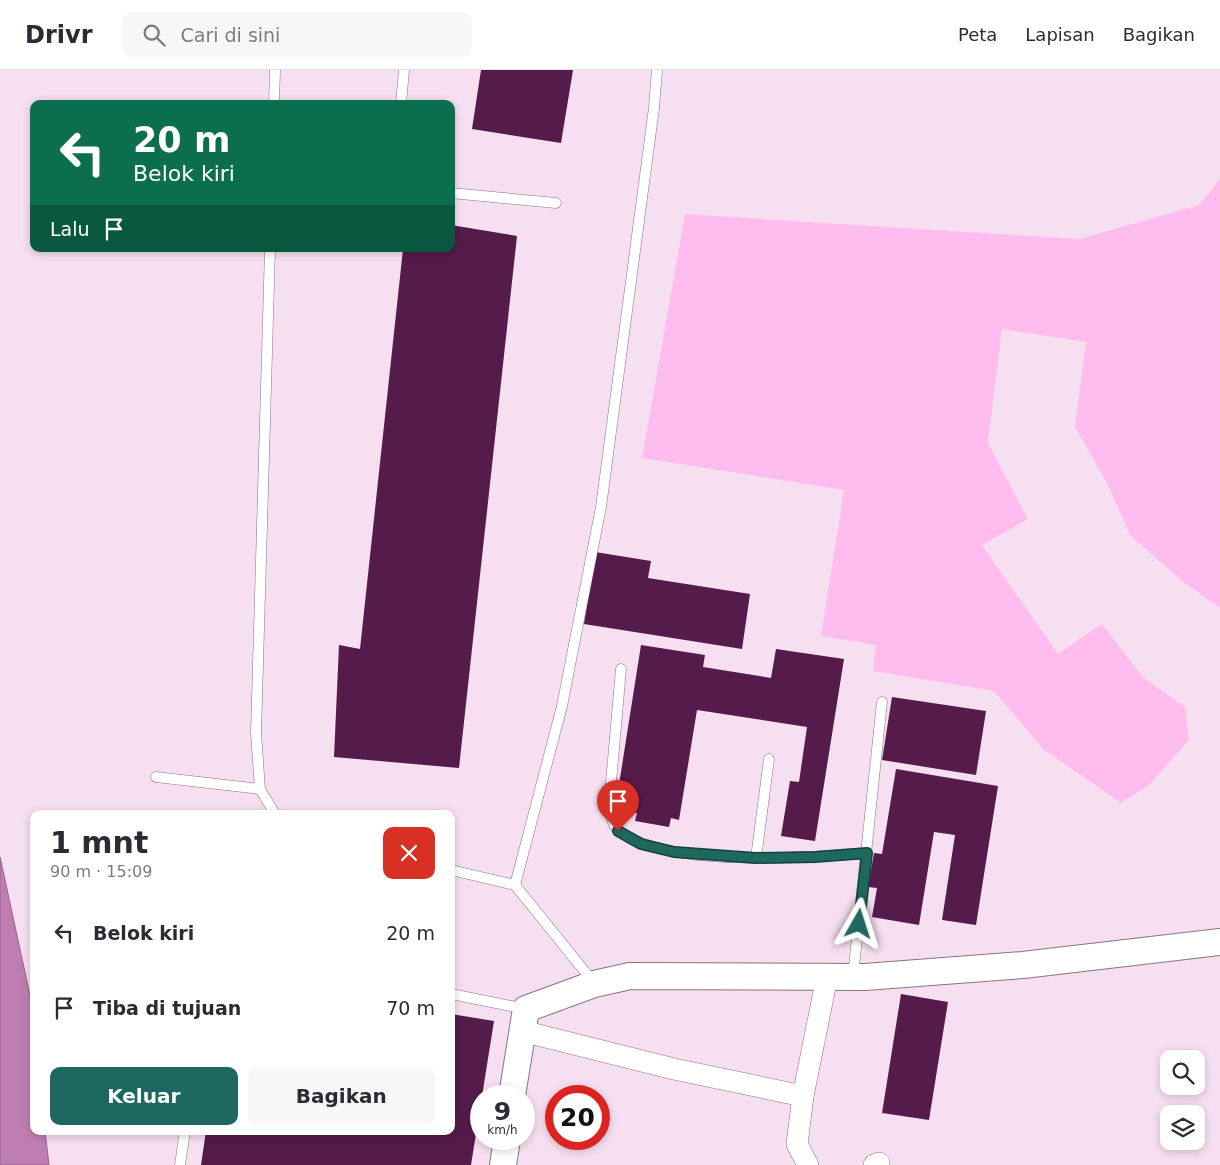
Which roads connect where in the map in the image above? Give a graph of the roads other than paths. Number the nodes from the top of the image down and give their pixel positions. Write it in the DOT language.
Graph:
graph roads {
  1 [pos="275,70"];
  2 [pos="404,70"];
  3 [pos="657,70"];
  4 [pos="274,100"];
  5 [pos="401,100"];
  6 [pos="455,193"];
  7 [pos="556,203"];
  8 [pos="270,252"];
  9 [pos="622,669"];
  10 [pos="882,702"];
  11 [pos="769,759"];
  12 [pos="156,777"];
  13 [pos="260,789"];
  14 [pos="272,810"];
  15 [pos="867,853"];
  16 [pos="756,858"];
  17 [pos="455,871"];
  18 [pos="515,885"];
  19 [pos="1220,942"];
  20 [pos="827,977"];
  21 [pos="853,977"];
  22 [pos="594,984"];
  23 [pos="455,995"];
  24 [pos="524,1020"];
  25 [pos="514,1085"];
  26 [pos="803,1096"];
  27 [pos="184,1135"];
  28 [pos="505,1150"];
  29 [pos="180,1165"];
  30 [pos="503,1165"];
  31 [pos="808,1165"];
  1 -- 4 [label="lane"];
  2 -- 5 [label="lane"];
  3 -- 18 [label="lane"];
  6 -- 7 [label="lane"];
  8 -- 13 [label="lane"];
  9 -- 16 [label="lane"];
  10 -- 15 [label="lane"];
  11 -- 16 [label="lane"];
  12 -- 13 [label="lane"];
  13 -- 14 [label="lane"];
  15 -- 16 [label="lane"];
  15 -- 21 [label="lane"];
  17 -- 18 [label="lane"];
  18 -- 22 [label="lane"];
  19 -- 21 [label="street"];
  20 -- 21 [label="street"];
  20 -- 22 [label="street"];
  20 -- 26 [label="street"];
  22 -- 24 [label="street"];
  23 -- 24 [label="lane"];
  24 -- 25 [label="street"];
  24 -- 26 [label="street"];
  26 -- 31 [label="street"];
  27 -- 29 [label="lane"];
  28 -- 30 [label="street"];
}
